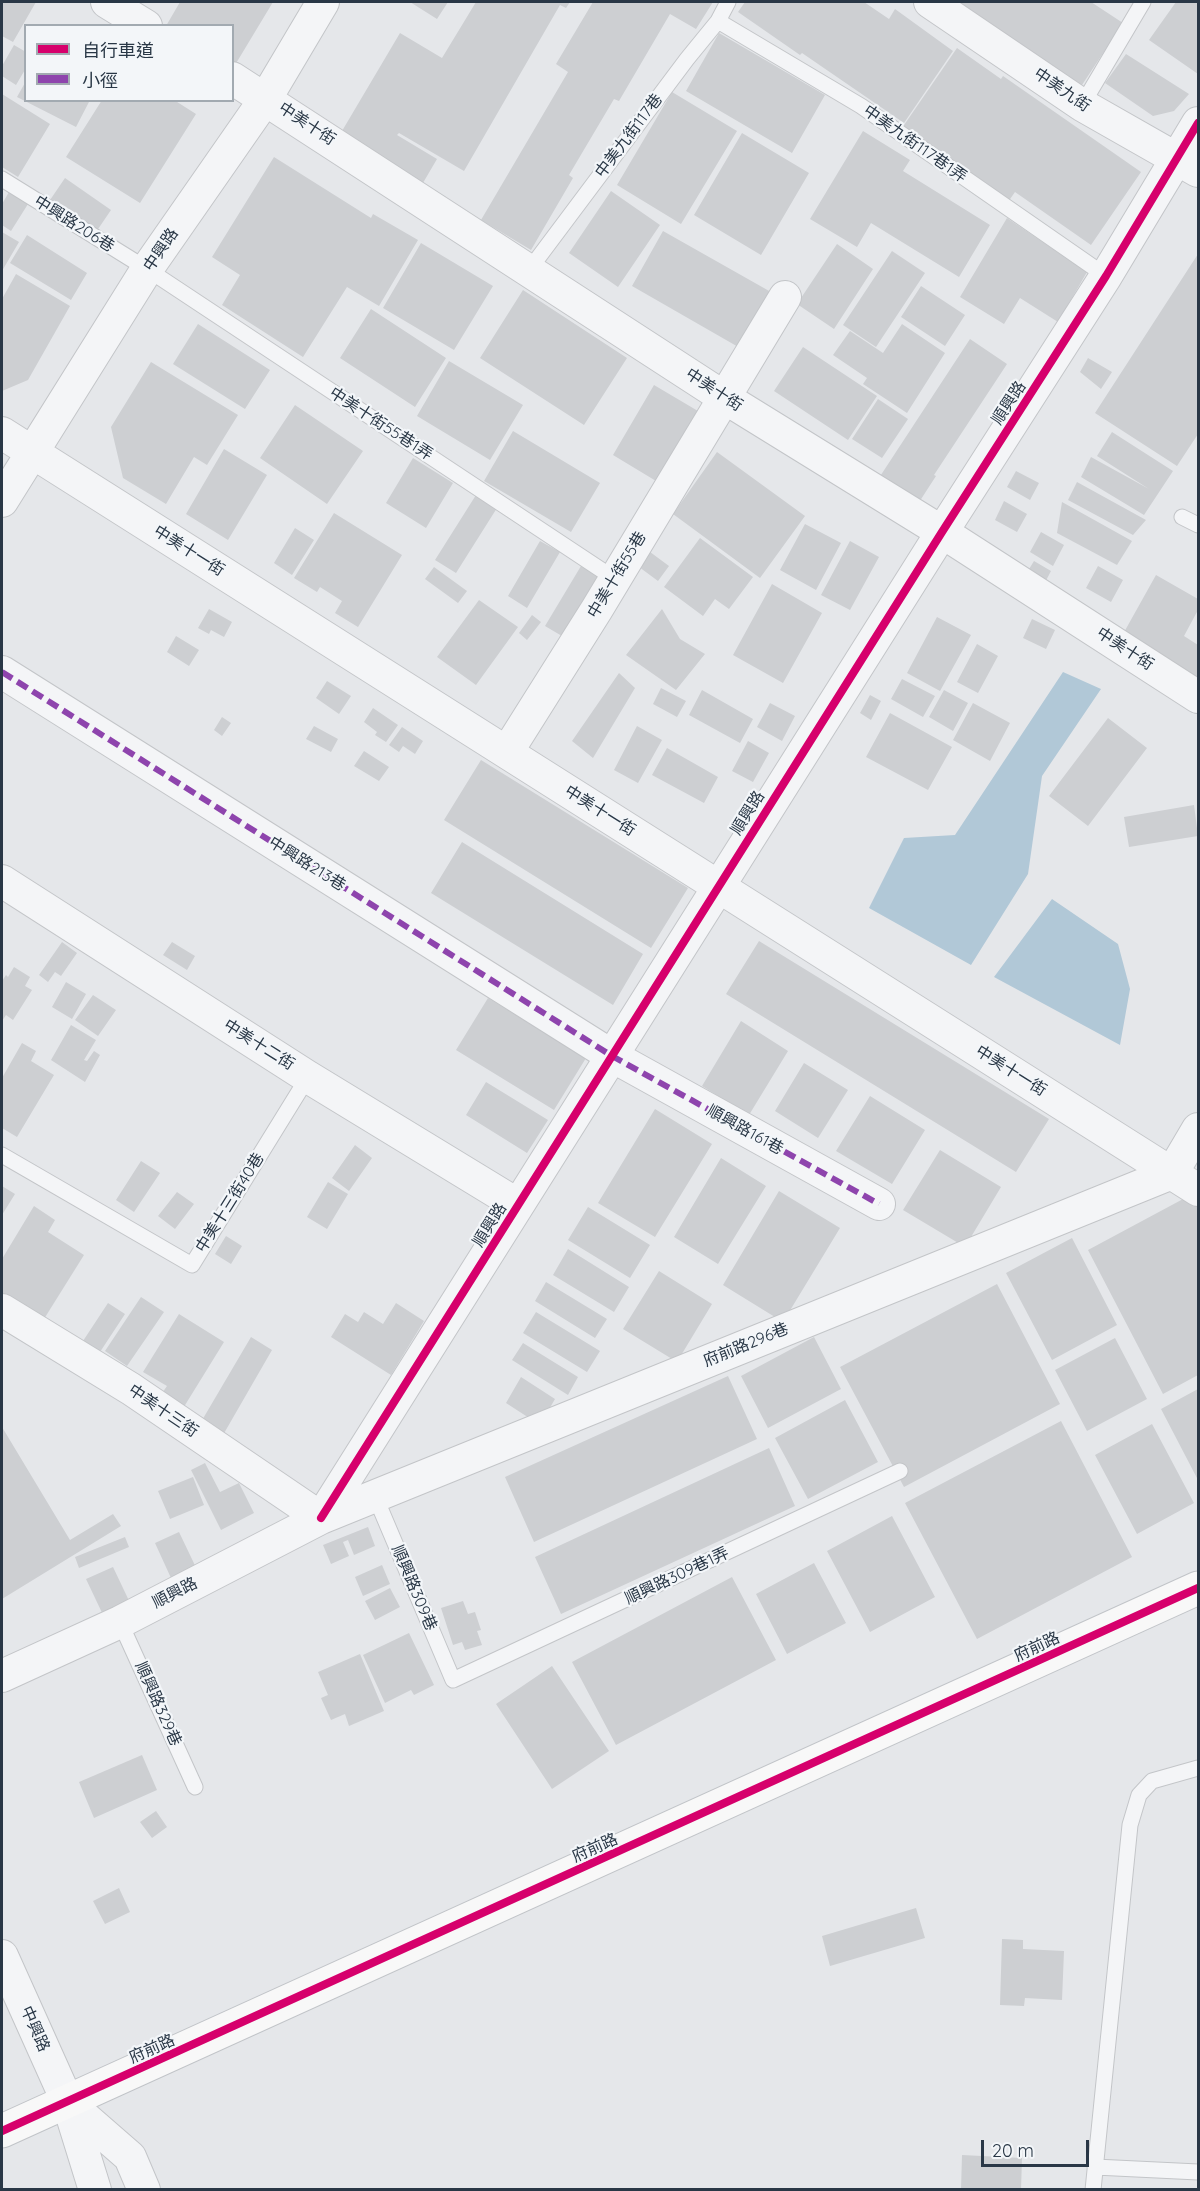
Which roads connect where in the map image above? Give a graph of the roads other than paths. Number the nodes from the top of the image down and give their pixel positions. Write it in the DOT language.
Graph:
graph roads {
  1 [pos="107,2"];
  2 [pos="324,2"];
  3 [pos="728,2"];
  4 [pos="930,2"];
  5 [pos="1143,2"];
  6 [pos="718,21"];
  7 [pos="144,24"];
  8 [pos="234,79"];
  9 [pos="266,98"];
  10 [pos="1082,105"];
  11 [pos="1198,123"];
  12 [pos="1187,165"];
  13 [pos="2,179"];
  14 [pos="147,269"];
  15 [pos="529,270"];
  16 [pos="1106,276"];
  17 [pos="785,297"];
  18 [pos="725,398"];
  19 [pos="2,433"];
  20 [pos="32,452"];
  21 [pos="2,501"];
  22 [pos="1182,517"];
  23 [pos="1198,525"];
  24 [pos="942,532"];
  25 [pos="615,579"];
  26 [pos="2,672"];
  27 [pos="1198,697"];
  28 [pos="507,752"];
  29 [pos="2,881"];
  30 [pos="719,886"];
  31 [pos="612,1056"];
  32 [pos="308,1077"];
  33 [pos="1198,1129"];
  34 [pos="2,1155"];
  35 [pos="1172,1173"];
  36 [pos="1198,1190"];
  37 [pos="879,1204"];
  38 [pos="518,1205"];
  39 [pos="2,1310"];
  40 [pos="900,1471"];
  41 [pos="375,1496"];
  42 [pos="321,1518"];
  43 [pos="1198,1588"];
  44 [pos="120,1622"];
  45 [pos="2,1676"];
  46 [pos="453,1680"];
  47 [pos="1198,1768"];
  48 [pos="195,1786"];
  49 [pos="3,1964"];
  50 [pos="68,2103"];
  51 [pos="2,2132"];
  52 [pos="1095,2167"];
  53 [pos="1198,2172"];
  54 [pos="94,2190"];
  55 [pos="144,2190"];
  56 [pos="1093,2190"];
  1 -- 7 [label="street"];
  2 -- 9 [label="street, 中興路"];
  3 -- 6 [label="lane, 中美九街117巷"];
  4 -- 10 [label="street, 中美九街"];
  5 -- 10 [label="lane"];
  6 -- 15 [label="lane, 中美九街117巷"];
  6 -- 16 [label="lane, 中美九街117巷1弄"];
  8 -- 9 [label="street, 中美十街"];
  9 -- 14 [label="street, 中興路"];
  9 -- 15 [label="street, 中美十街"];
  10 -- 12 [label="street, 中美九街"];
  11 -- 12 [label="street, 順興路"];
  12 -- 16 [label="street, 順興路"];
  13 -- 14 [label="lane, 中興路206巷"];
  14 -- 20 [label="street, 中興路"];
  14 -- 25 [label="lane, 中美十街55巷1弄"];
  15 -- 18 [label="street, 中美十街"];
  16 -- 24 [label="street, 順興路"];
  17 -- 18 [label="street, 中美十街55巷"];
  18 -- 24 [label="street, 中美十街"];
  18 -- 25 [label="street, 中美十街55巷"];
  19 -- 20 [label="street, 中美十一街"];
  20 -- 21 [label="street, 中興路"];
  20 -- 28 [label="street, 中美十一街"];
  22 -- 23 [label="lane"];
  24 -- 27 [label="street, 中美十街"];
  24 -- 30 [label="street, 順興路"];
  25 -- 28 [label="street, 中美十街55巷"];
  26 -- 31 [label="street, 中興路213巷"];
  28 -- 30 [label="street, 中美十一街"];
  29 -- 32 [label="street, 中美十二街"];
  30 -- 31 [label="street, 順興路"];
  30 -- 35 [label="street, 中美十一街"];
  31 -- 37 [label="street, 順興路161巷"];
  31 -- 38 [label="street, 順興路"];
  32 -- 34 [label="lane, 中美十三街40巷"];
  32 -- 38 [label="street, 中美十二街"];
  33 -- 35 [label="street"];
  35 -- 36 [label="street, 中美十一街"];
  35 -- 41 [label="street, 府前路296巷"];
  38 -- 42 [label="street, 順興路"];
  39 -- 42 [label="street, 中美十三街"];
  40 -- 46 [label="lane, 順興路309巷1弄"];
  41 -- 42 [label="street, 府前路296巷"];
  41 -- 46 [label="lane, 順興路309巷"];
  42 -- 44 [label="street, 順興路"];
  43 -- 50 [label="main road, 府前路"];
  44 -- 45 [label="street, 順興路"];
  44 -- 48 [label="lane, 順興路329巷"];
  47 -- 52 [label="lane"];
  49 -- 50 [label="street, 中興路"];
  50 -- 51 [label="main road, 府前路"];
  50 -- 54 [label="street, 中興路"];
  50 -- 55 [label="street"];
  52 -- 53 [label="lane"];
  52 -- 56 [label="lane"];
}
